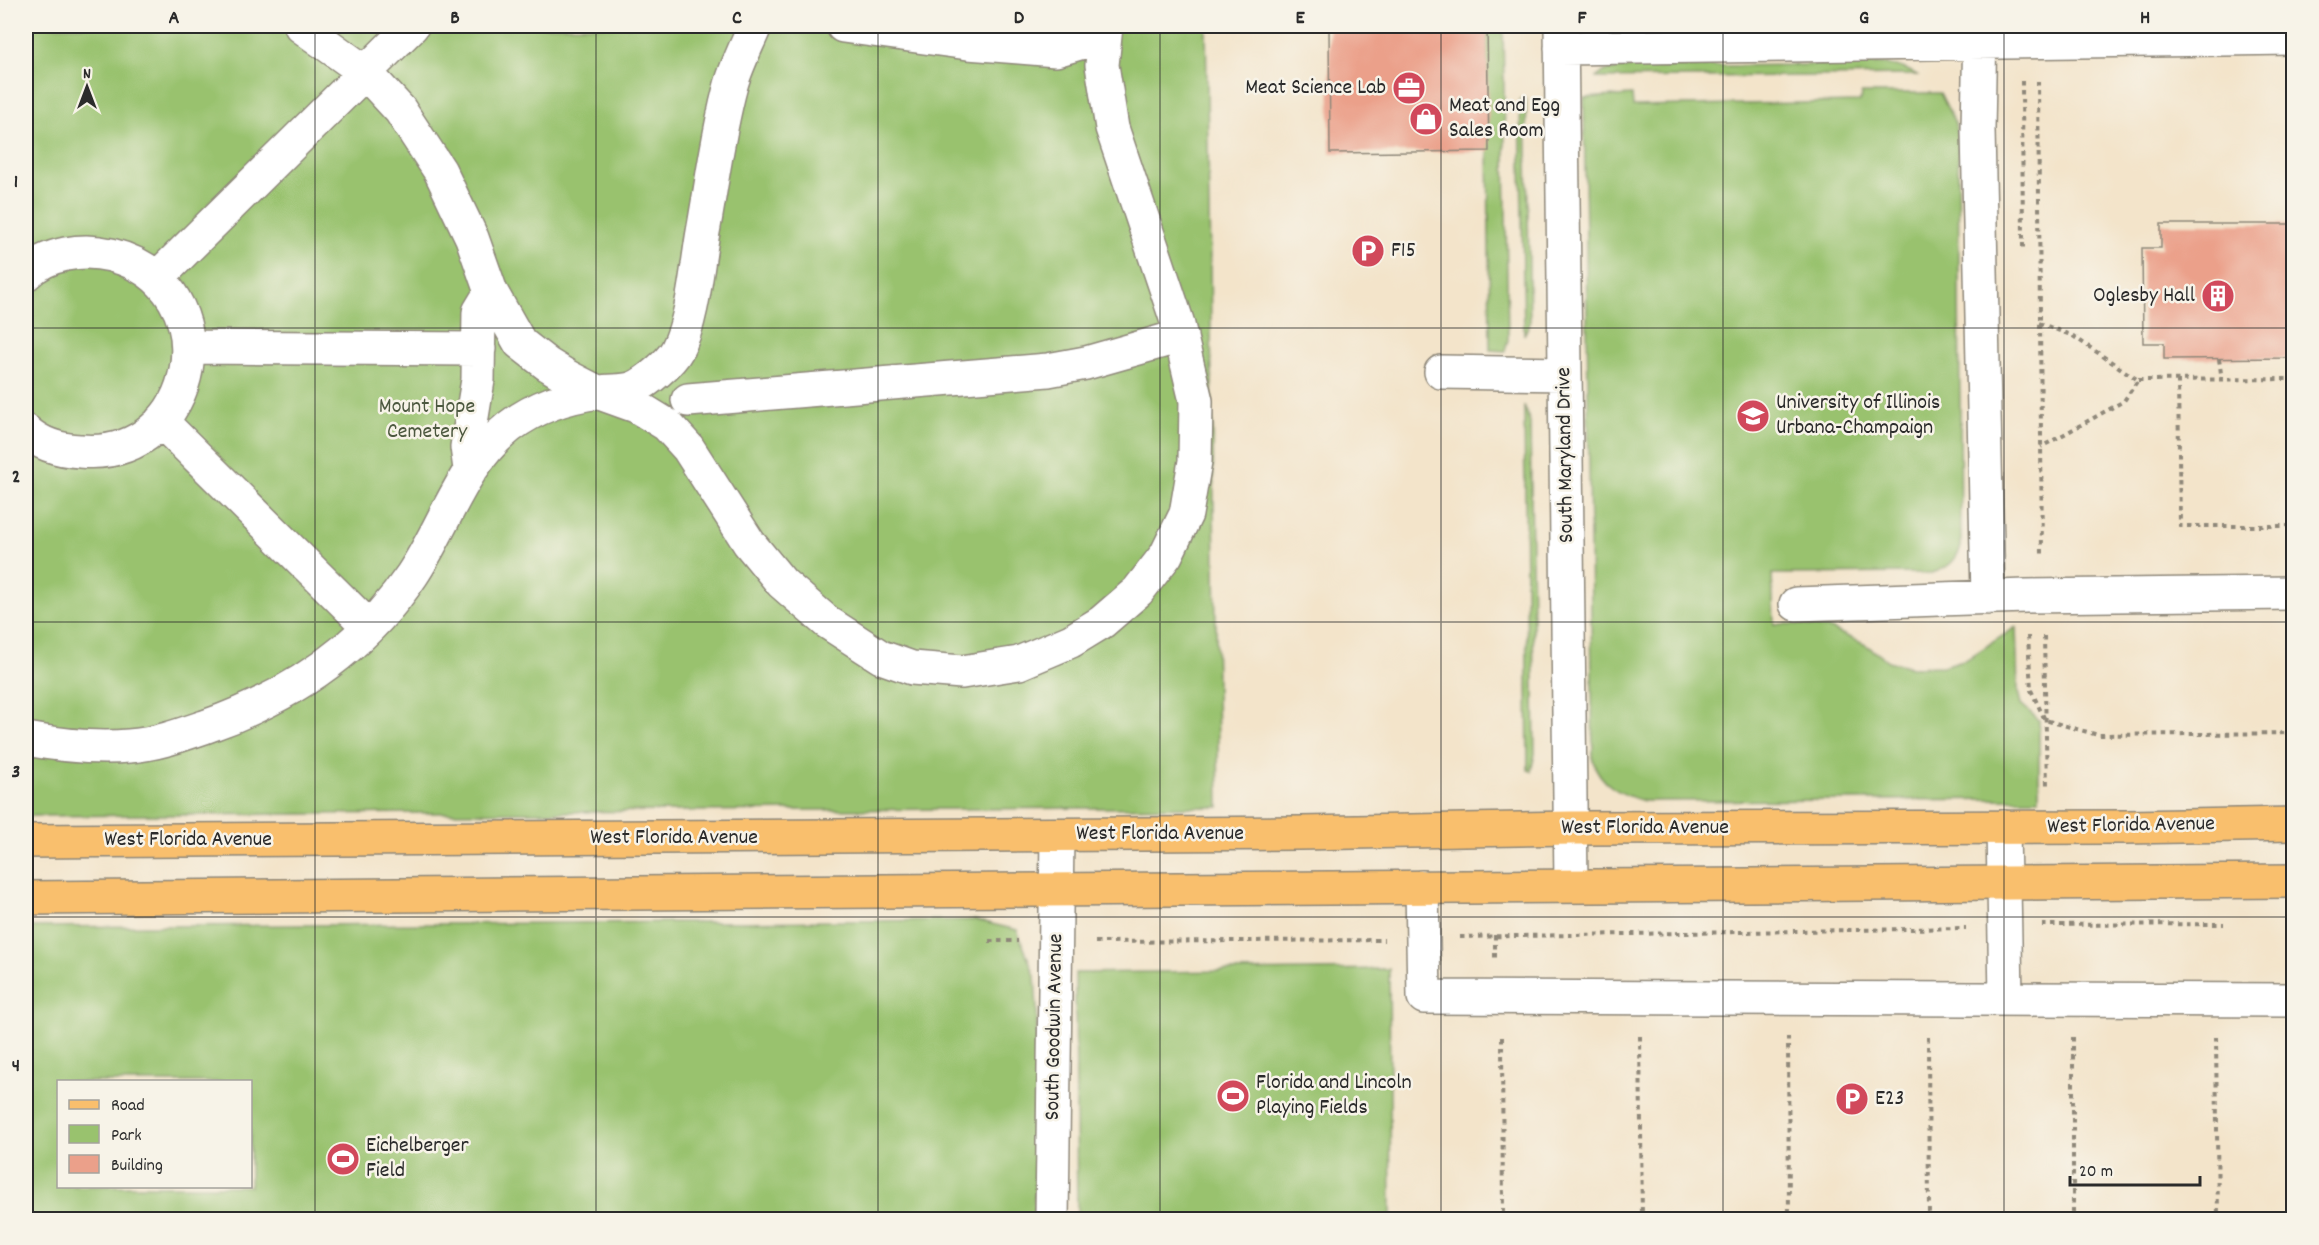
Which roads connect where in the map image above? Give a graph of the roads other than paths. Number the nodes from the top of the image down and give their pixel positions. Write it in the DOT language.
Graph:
graph roads {
  1 [pos="301,26"];
  2 [pos="412,26"];
  3 [pos="754,26"];
  4 [pos="843,26"];
  5 [pos="1105,28"];
  6 [pos="2224,32"];
  7 [pos="1980,34"];
  8 [pos="1561,37"];
  9 [pos="2294,38"];
  10 [pos="365,72"];
  11 [pos="26,274"];
  12 [pos="157,278"];
  13 [pos="491,292"];
  14 [pos="688,320"];
  15 [pos="1180,336"];
  16 [pos="188,347"];
  17 [pos="478,348"];
  18 [pos="1441,372"];
  19 [pos="1565,374"];
  20 [pos="597,392"];
  21 [pos="688,400"];
  22 [pos="161,421"];
  23 [pos="26,430"];
  24 [pos="700,468"];
  25 [pos="470,469"];
  26 [pos="2294,593"];
  27 [pos="1988,598"];
  28 [pos="1796,604"];
  29 [pos="369,627"];
  30 [pos="26,739"];
  31 [pos="2294,824"];
  32 [pos="2003,827"];
  33 [pos="1571,828"];
  34 [pos="1057,835"];
  35 [pos="26,841"];
  36 [pos="2294,881"];
  37 [pos="2003,882"];
  38 [pos="1571,885"];
  39 [pos="1422,887"];
  40 [pos="1057,890"];
  41 [pos="26,898"];
  42 [pos="2006,999"];
  43 [pos="2294,1000"];
  44 [pos="1052,1220"];
  1 -- 10 [label="street"];
  2 -- 10 [label="street"];
  3 -- 14 [label="street"];
  4 -- 5 [label="street"];
  5 -- 15 [label="street"];
  6 -- 7 [label="street"];
  6 -- 9 [label="street"];
  7 -- 8 [label="street"];
  7 -- 27 [label="street"];
  8 -- 19 [label="street, South Maryland Drive"];
  10 -- 12 [label="street"];
  10 -- 13 [label="street"];
  11 -- 12 [label="street"];
  12 -- 16 [label="street"];
  13 -- 17 [label="street"];
  13 -- 20 [label="street"];
  14 -- 20 [label="street"];
  14 -- 21 [label="street"];
  15 -- 21 [label="street"];
  15 -- 24 [label="street"];
  16 -- 17 [label="street"];
  16 -- 22 [label="street"];
  17 -- 25 [label="street"];
  18 -- 19 [label="street"];
  19 -- 33 [label="street, South Maryland Drive"];
  20 -- 24 [label="street"];
  20 -- 25 [label="street"];
  21 -- 24 [label="street"];
  22 -- 23 [label="street"];
  22 -- 29 [label="street"];
  25 -- 29 [label="street"];
  26 -- 27 [label="street"];
  27 -- 28 [label="street"];
  29 -- 30 [label="street"];
  31 -- 32 [label="main road, West Florida Avenue"];
  32 -- 33 [label="main road, West Florida Avenue"];
  32 -- 37 [label="street"];
  33 -- 34 [label="main road, West Florida Avenue"];
  33 -- 38 [label="street, South Maryland Drive"];
  34 -- 35 [label="main road, West Florida Avenue"];
  34 -- 40 [label="street, South Goodwin Avenue"];
  36 -- 37 [label="main road"];
  37 -- 38 [label="main road"];
  37 -- 42 [label="street"];
  38 -- 39 [label="main road"];
  39 -- 40 [label="main road"];
  39 -- 42 [label="street"];
  40 -- 41 [label="main road"];
  40 -- 44 [label="street, South Goodwin Avenue"];
  42 -- 43 [label="street"];
}
